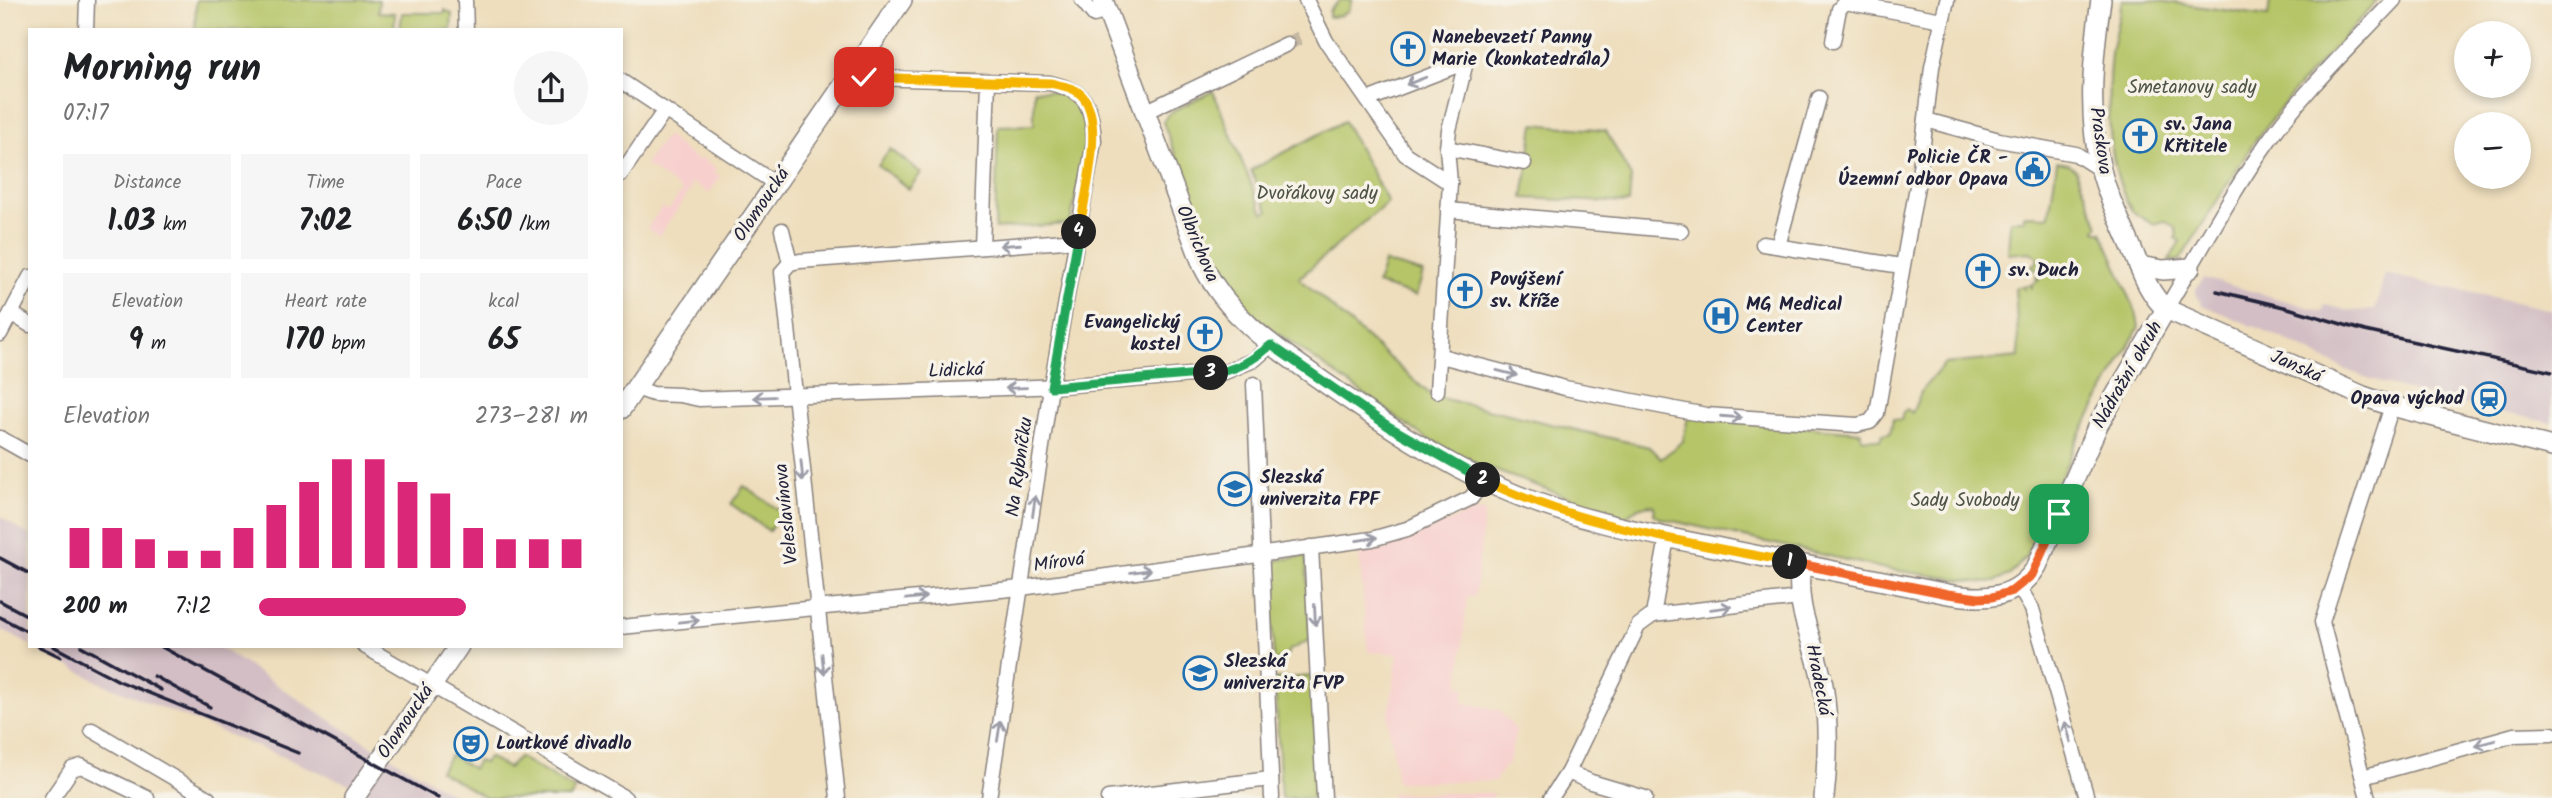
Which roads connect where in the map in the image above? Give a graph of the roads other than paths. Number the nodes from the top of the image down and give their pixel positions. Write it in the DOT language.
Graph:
graph roads {
  1 [pos="87,0"];
  2 [pos="465,0"];
  3 [pos="902,0"];
  4 [pos="1083,0"];
  5 [pos="1306,0"];
  6 [pos="1947,0"];
  7 [pos="2101,0"];
  8 [pos="2394,0"];
  9 [pos="1846,1"];
  10 [pos="1105,6"];
  11 [pos="1942,20"];
  12 [pos="86,28"];
  13 [pos="466,28"];
  14 [pos="1833,41"];
  15 [pos="1287,44"];
  16 [pos="852,73"];
  17 [pos="988,81"];
  18 [pos="623,82"];
  19 [pos="1819,97"];
  20 [pos="1367,100"];
  21 [pos="665,110"];
  22 [pos="1145,112"];
  23 [pos="1926,120"];
  24 [pos="1447,148"];
  25 [pos="1524,163"];
  26 [pos="2101,170"];
  27 [pos="623,171"];
  28 [pos="1450,183"];
  29 [pos="776,184"];
  30 [pos="1448,210"];
  31 [pos="782,230"];
  32 [pos="1681,231"];
  33 [pos="1078,240"];
  34 [pos="982,247"];
  35 [pos="790,264"];
  36 [pos="1901,266"];
  37 [pos="2139,266"];
  38 [pos="2190,268"];
  39 [pos="28,281"];
  40 [pos="2166,309"];
  41 [pos="11,313"];
  42 [pos="28,324"];
  43 [pos="0,334"];
  44 [pos="1271,345"];
  45 [pos="1441,356"];
  46 [pos="1254,384"];
  47 [pos="1051,387"];
  48 [pos="1437,391"];
  49 [pos="794,396"];
  50 [pos="627,397"];
  51 [pos="2392,406"];
  52 [pos="0,438"];
  53 [pos="2552,447"];
  54 [pos="28,454"];
  55 [pos="1484,481"];
  56 [pos="1659,536"];
  57 [pos="1311,547"];
  58 [pos="1262,554"];
  59 [pos="1801,565"];
  60 [pos="2019,587"];
  61 [pos="1021,588"];
  62 [pos="1799,598"];
  63 [pos="816,608"];
  64 [pos="1653,615"];
  65 [pos="623,627"];
  66 [pos="367,648"];
  67 [pos="457,648"];
  68 [pos="430,686"];
  69 [pos="92,730"];
  70 [pos="2552,734"];
  71 [pos="1568,772"];
  72 [pos="2363,777"];
  73 [pos="1271,779"];
  74 [pos="1138,796"];
  75 [pos="52,798"];
  76 [pos="147,798"];
  77 [pos="208,798"];
  78 [pos="355,798"];
  79 [pos="625,798"];
  80 [pos="838,798"];
  81 [pos="989,798"];
  82 [pos="1108,798"];
  83 [pos="1272,798"];
  84 [pos="1324,798"];
  85 [pos="1551,798"];
  86 [pos="1645,798"];
  87 [pos="1824,798"];
  88 [pos="2087,798"];
  89 [pos="2368,798"];
  1 -- 12 [label="street"];
  2 -- 13 [label="street"];
  3 -- 16 [label="main road, Olomoucká"];
  4 -- 10 [label="street"];
  5 -- 20 [label="street"];
  6 -- 11 [label="street"];
  7 -- 26 [label="main road, Praskova"];
  8 -- 38 [label="street, Nádražní okruh"];
  9 -- 11 [label="street"];
  9 -- 14 [label="street"];
  10 -- 22 [label="main road, Olbrichova"];
  11 -- 23 [label="street"];
  15 -- 22 [label="street"];
  16 -- 17 [label="street, Na Rybníčku"];
  16 -- 29 [label="main road, Olomoucká"];
  17 -- 33 [label="street, Na Rybníčku"];
  17 -- 34 [label="street"];
  18 -- 21 [label="street"];
  19 -- 36 [label="street"];
  24 -- 20 [label="street, one-way"];
  20 -- 28 [label="street"];
  21 -- 27 [label="street"];
  21 -- 29 [label="street"];
  22 -- 44 [label="main road, Olbrichova"];
  23 -- 26 [label="street"];
  23 -- 36 [label="street"];
  24 -- 25 [label="street"];
  24 -- 28 [label="street"];
  26 -- 37 [label="main road, Praskova"];
  28 -- 30 [label="street"];
  29 -- 50 [label="main road, Olomoucká"];
  30 -- 32 [label="street"];
  30 -- 45 [label="street"];
  31 -- 35 [label="street, Veleslavínova"];
  33 -- 34 [label="street, one-way"];
  33 -- 47 [label="street, Na Rybníčku"];
  34 -- 35 [label="street"];
  35 -- 49 [label="street, Veleslavínova"];
  45 -- 36 [label="street, one-way"];
  37 -- 38 [label="main road"];
  37 -- 40 [label="main road, Praskova"];
  38 -- 40 [label="street, Nádražní okruh"];
  39 -- 41 [label="street"];
  40 -- 51 [label="main road, Janská"];
  40 -- 60 [label="main road, Nádražní okruh"];
  41 -- 42 [label="street"];
  41 -- 43 [label="street"];
  44 -- 47 [label="street, Lidická"];
  44 -- 55 [label="main road, Olbrichova"];
  45 -- 48 [label="street"];
  46 -- 58 [label="street"];
  47 -- 49 [label="street, Lidická, one-way"];
  61 -- 47 [label="street, Na Rybníčku, one-way"];
  49 -- 50 [label="street, Lidická, one-way"];
  49 -- 63 [label="street, Veleslavínova, one-way"];
  51 -- 53 [label="main road, Janská"];
  51 -- 72 [label="street"];
  52 -- 54 [label="street"];
  55 -- 56 [label="main road, Olbrichova"];
  57 -- 55 [label="street, Mírová, one-way"];
  56 -- 59 [label="main road, Olbrichova"];
  56 -- 64 [label="street"];
  57 -- 58 [label="street, Mírová"];
  57 -- 84 [label="street, one-way"];
  61 -- 58 [label="street, Mírová, one-way"];
  58 -- 73 [label="street"];
  59 -- 60 [label="main road"];
  59 -- 62 [label="main road, Hradecká"];
  88 -- 60 [label="street, one-way"];
  63 -- 61 [label="street, Mírová, one-way"];
  81 -- 61 [label="street, Na Rybníčku, one-way"];
  64 -- 62 [label="street, one-way"];
  62 -- 87 [label="main road, Hradecká"];
  65 -- 63 [label="street, Mírová, one-way"];
  63 -- 80 [label="street, Veleslavínova, one-way"];
  64 -- 71 [label="street"];
  66 -- 68 [label="street"];
  67 -- 68 [label="main road, Olomoucká"];
  68 -- 78 [label="main road, Olomoucká"];
  68 -- 79 [label="street"];
  69 -- 77 [label="street"];
  70 -- 72 [label="street, one-way"];
  71 -- 85 [label="street"];
  71 -- 86 [label="street"];
  72 -- 89 [label="street"];
  73 -- 74 [label="street"];
  73 -- 83 [label="street"];
  74 -- 82 [label="street"];
  75 -- 76 [label="street"];
}
